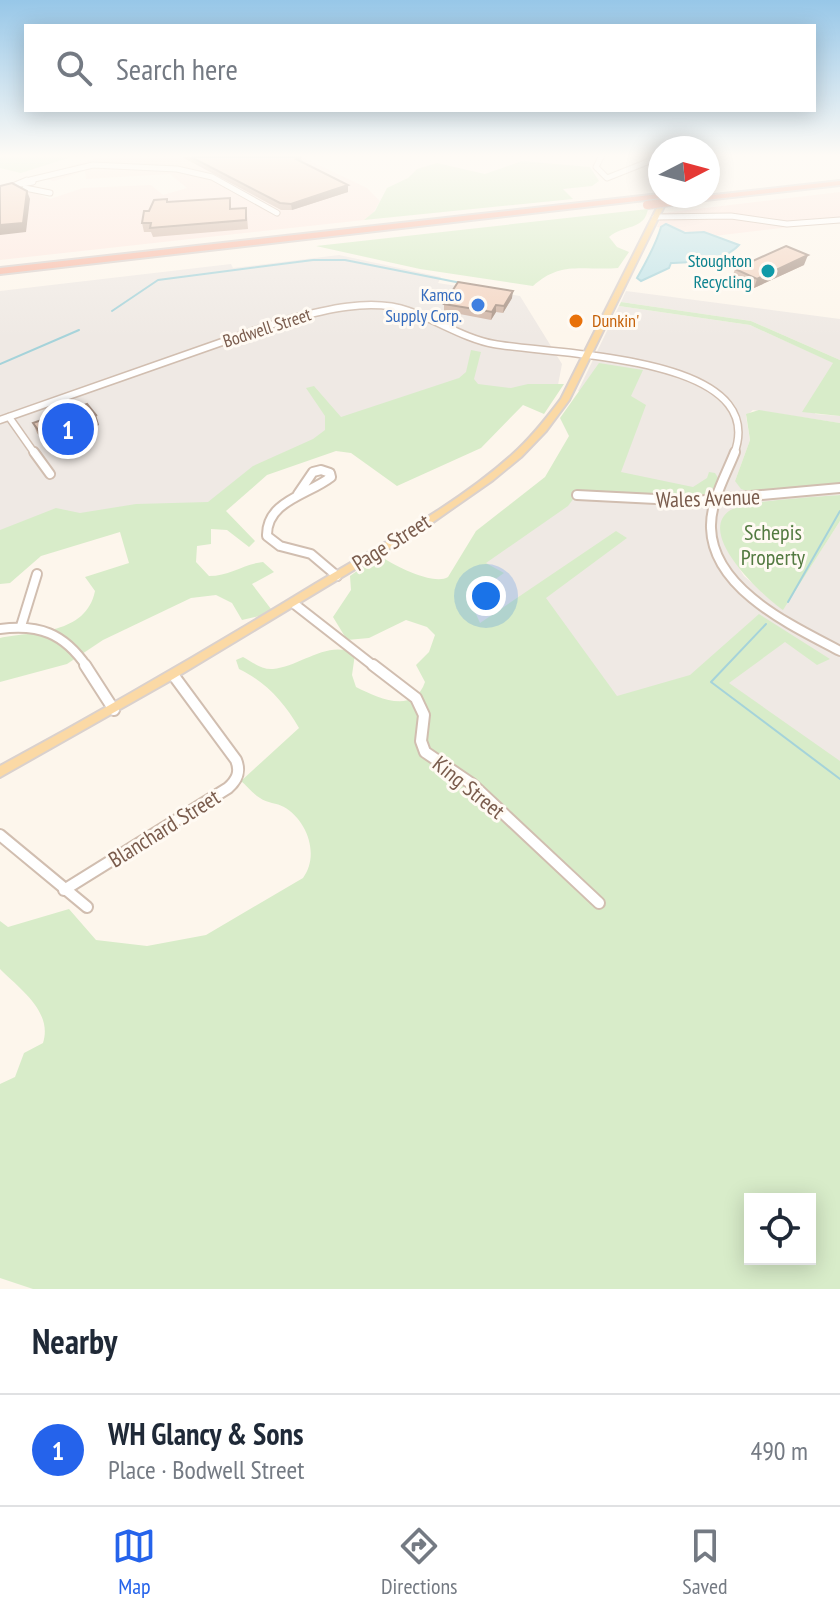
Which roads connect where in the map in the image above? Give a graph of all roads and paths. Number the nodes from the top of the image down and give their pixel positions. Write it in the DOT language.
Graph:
graph roads {
  1 [pos="499,217"];
  2 [pos="515,217"];
  3 [pos="655,217"];
  4 [pos="657,217"];
  5 [pos="714,217"];
  6 [pos="739,217"];
  7 [pos="840,220"];
  8 [pos="0,271"];
  9 [pos="0,279"];
  10 [pos="586,357"];
  11 [pos="9,417"];
  12 [pos="0,420"];
  13 [pos="50,474"];
  14 [pos="307,479"];
  15 [pos="317,485"];
  16 [pos="840,488"];
  17 [pos="298,494"];
  18 [pos="577,495"];
  19 [pos="719,500"];
  20 [pos="37,574"];
  21 [pos="334,577"];
  22 [pos="293,603"];
  23 [pos="21,626"];
  24 [pos="0,629"];
  25 [pos="840,651"];
  26 [pos="174,676"];
  27 [pos="114,710"];
  28 [pos="0,772"];
  29 [pos="0,835"];
  30 [pos="64,890"];
  31 [pos="599,903"];
  32 [pos="87,907"];
  1 -- 8 [label="highway"];
  2 -- 9 [label="highway"];
  3 -- 10 [label="main road, Page Street"];
  4 -- 5 [label="street"];
  6 -- 7 [label="street"];
  10 -- 11 [label="street, Bodwell Street"];
  10 -- 19 [label="street, Bodwell Street"];
  10 -- 21 [label="main road, Page Street"];
  11 -- 12 [label="street, Bodwell Street"];
  11 -- 13 [label="street"];
  14 -- 15 [label="street"];
  14 -- 15 [label="street"];
  14 -- 17 [label="street"];
  15 -- 17 [label="street"];
  16 -- 19 [label="street, Wales Avenue"];
  17 -- 21 [label="street"];
  18 -- 19 [label="street, Wales Avenue"];
  19 -- 25 [label="street, Bodwell Street"];
  20 -- 23 [label="street"];
  21 -- 22 [label="main road, Page Street"];
  22 -- 26 [label="main road, Page Street"];
  22 -- 31 [label="street, King Street"];
  23 -- 24 [label="street"];
  23 -- 27 [label="street"];
  26 -- 27 [label="main road, Page Street"];
  26 -- 30 [label="street, Blanchard Street"];
  27 -- 28 [label="main road, Page Street"];
  29 -- 30 [label="street"];
  30 -- 32 [label="street"];
}
